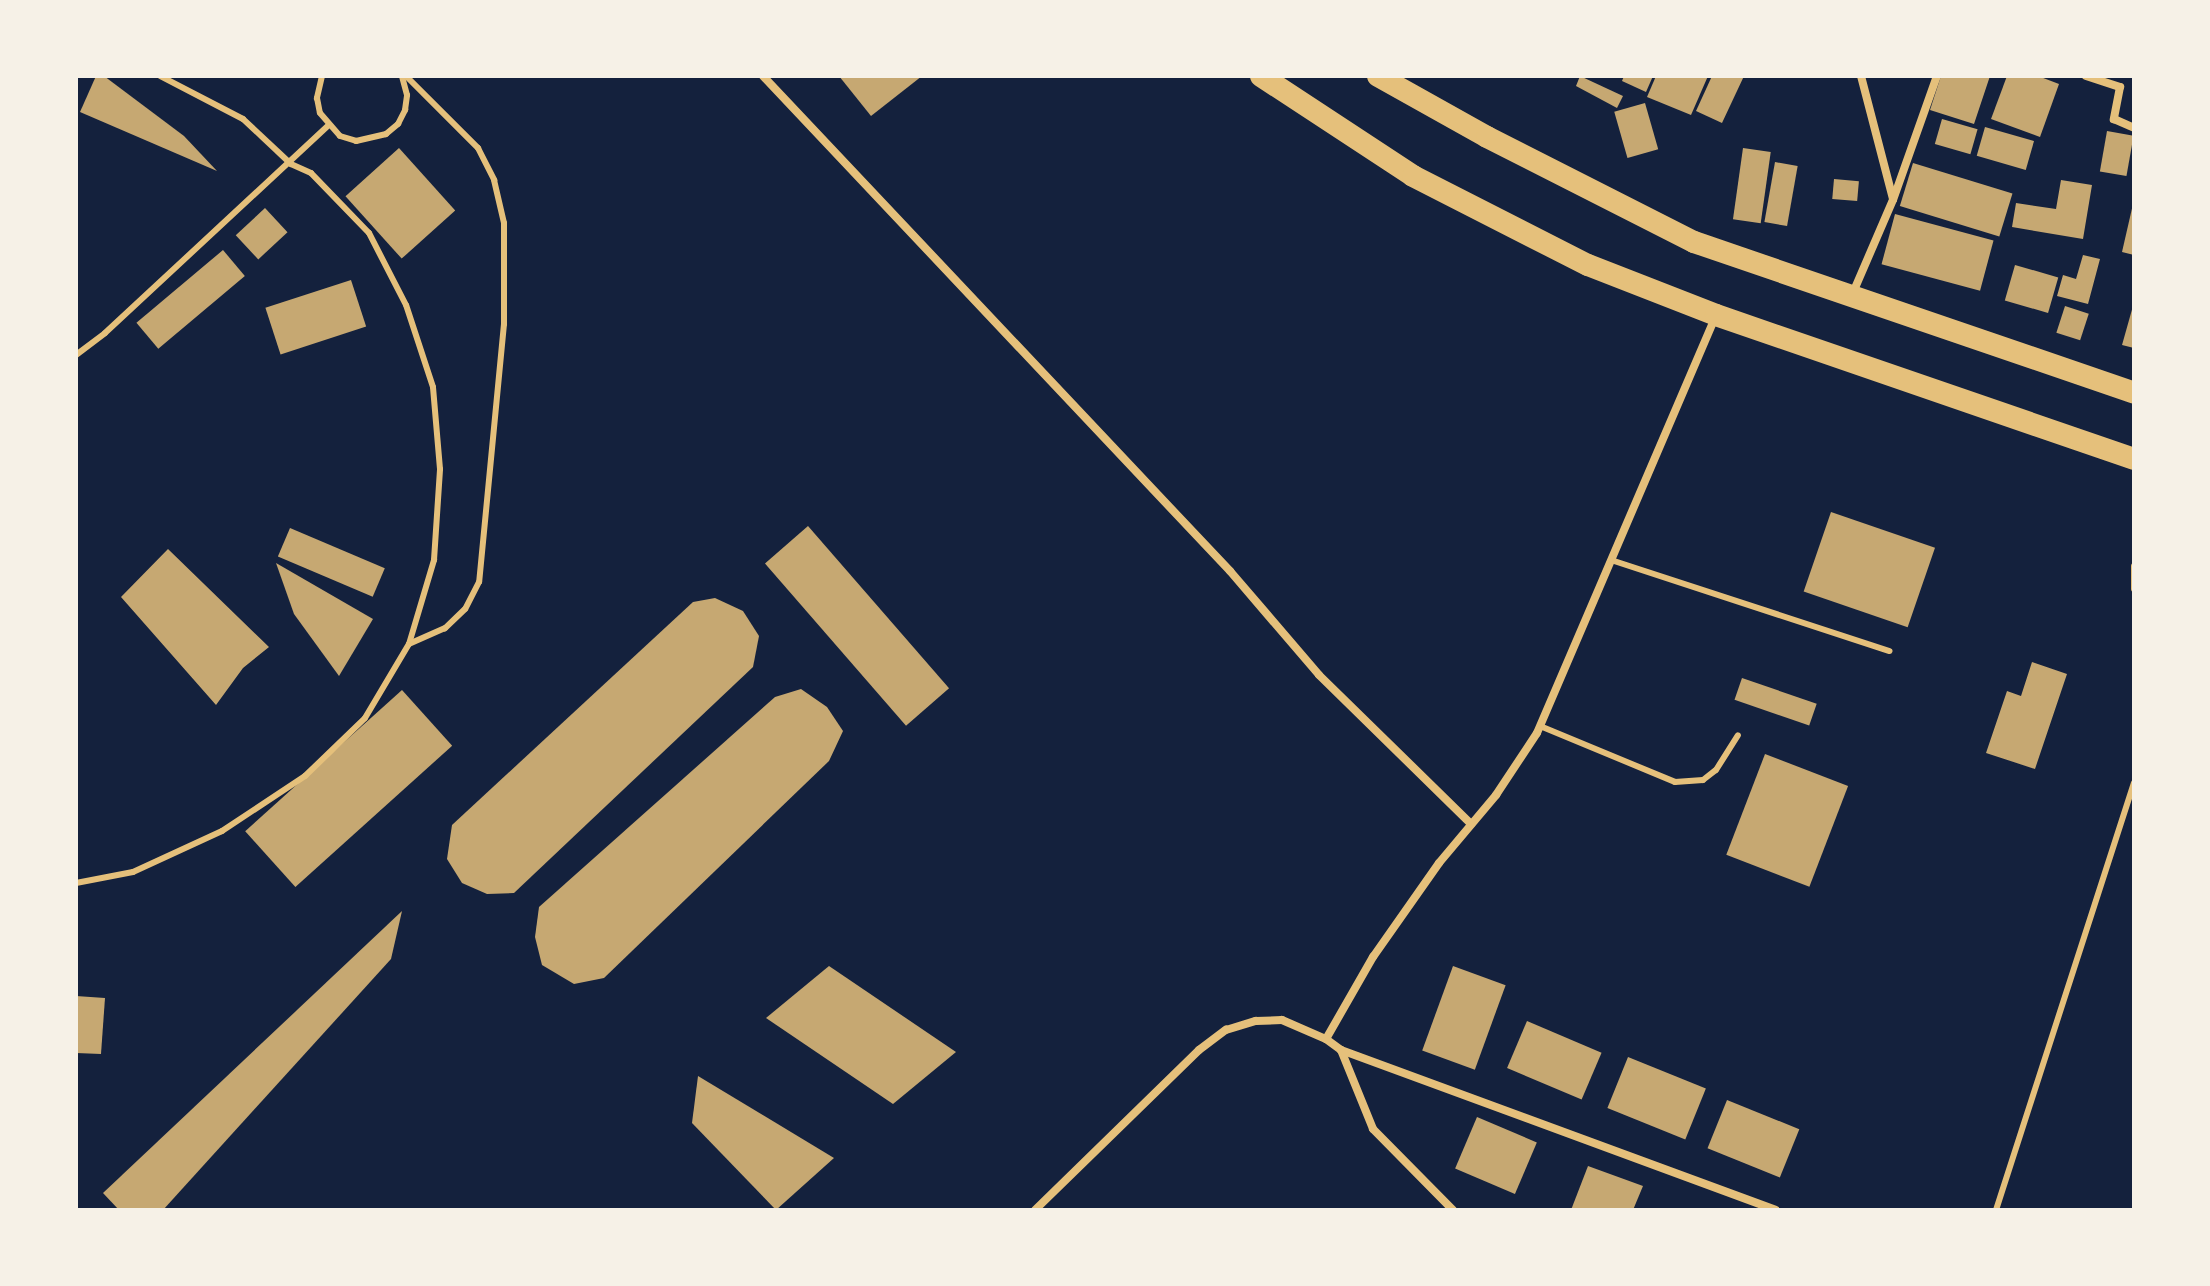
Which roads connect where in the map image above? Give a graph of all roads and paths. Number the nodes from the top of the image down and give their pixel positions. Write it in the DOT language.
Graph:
graph roads {
  1 [pos="160,76"];
  2 [pos="322,76"];
  3 [pos="404,76"];
  4 [pos="763,76"];
  5 [pos="1261,76"];
  6 [pos="1378,76"];
  7 [pos="1861,76"];
  8 [pos="1937,76"];
  9 [pos="2086,76"];
  10 [pos="328,126"];
  11 [pos="2134,128"];
  12 [pos="291,164"];
  13 [pos="1893,200"];
  14 [pos="1852,297"];
  15 [pos="1716,315"];
  16 [pos="76,355"];
  17 [pos="2134,393"];
  18 [pos="2134,459"];
  19 [pos="1611,560"];
  20 [pos="2134,566"];
  21 [pos="2134,589"];
  22 [pos="409,644"];
  23 [pos="1890,651"];
  24 [pos="1540,726"];
  25 [pos="1738,735"];
  26 [pos="2134,783"];
  27 [pos="1471,824"];
  28 [pos="76,883"];
  29 [pos="1326,1039"];
  30 [pos="1341,1050"];
  31 [pos="1035,1210"];
  32 [pos="1453,1210"];
  33 [pos="1776,1210"];
  34 [pos="1996,1210"];
  1 -- 12 [label="lane"];
  2 -- 10 [label="lane"];
  3 -- 10 [label="lane"];
  3 -- 22 [label="lane"];
  4 -- 27 [label="street"];
  5 -- 15 [label="highway"];
  6 -- 14 [label="highway"];
  7 -- 13 [label="street"];
  8 -- 13 [label="street"];
  9 -- 11 [label="street"];
  10 -- 12 [label="lane"];
  12 -- 16 [label="lane"];
  12 -- 22 [label="lane"];
  13 -- 14 [label="street"];
  14 -- 17 [label="highway"];
  15 -- 18 [label="highway"];
  15 -- 19 [label="street"];
  19 -- 23 [label="lane"];
  19 -- 24 [label="street"];
  20 -- 21 [label="lane"];
  22 -- 28 [label="lane"];
  24 -- 25 [label="lane"];
  24 -- 27 [label="street"];
  26 -- 34 [label="lane"];
  27 -- 29 [label="street"];
  29 -- 30 [label="street"];
  29 -- 31 [label="street"];
  30 -- 32 [label="street"];
  30 -- 33 [label="street"];
}
